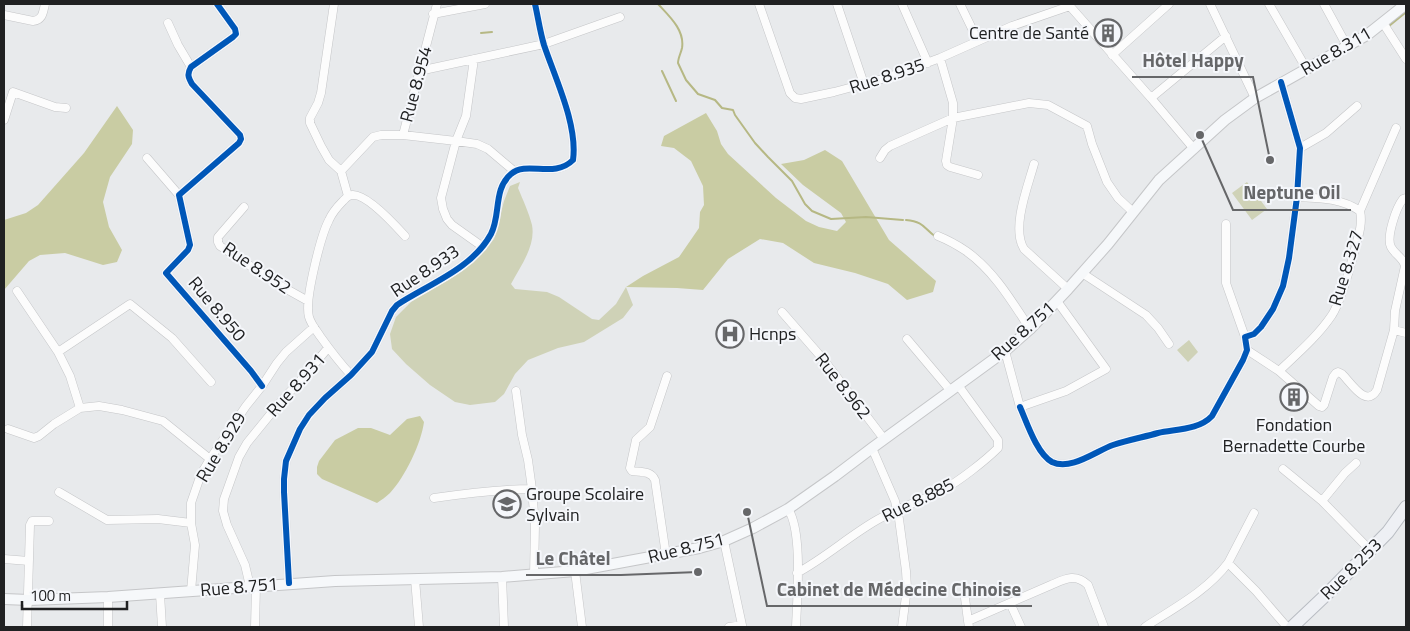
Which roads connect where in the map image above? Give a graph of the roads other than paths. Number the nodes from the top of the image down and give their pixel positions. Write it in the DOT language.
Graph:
graph roads {
  1 [pos="45,4"];
  2 [pos="217,4"];
  3 [pos="334,4"];
  4 [pos="437,4"];
  5 [pos="485,4"];
  6 [pos="535,4"];
  7 [pos="759,4"];
  8 [pos="837,4"];
  9 [pos="902,4"];
  10 [pos="960,4"];
  11 [pos="1169,4"];
  12 [pos="1210,4"];
  13 [pos="1269,4"];
  14 [pos="1324,4"];
  15 [pos="1406,4"];
  16 [pos="1069,5"];
  17 [pos="433,14"];
  18 [pos="4,15"];
  19 [pos="620,17"];
  20 [pos="168,23"];
  21 [pos="1383,23"];
  22 [pos="1226,36"];
  23 [pos="978,41"];
  24 [pos="544,44"];
  25 [pos="1347,46"];
  26 [pos="1112,55"];
  27 [pos="940,58"];
  28 [pos="474,59"];
  29 [pos="1406,59"];
  30 [pos="928,63"];
  31 [pos="192,67"];
  32 [pos="1306,68"];
  33 [pos="419,71"];
  34 [pos="1281,82"];
  35 [pos="864,84"];
  36 [pos="1152,98"];
  37 [pos="1255,98"];
  38 [pos="1357,106"];
  39 [pos="66,108"];
  40 [pos="953,118"];
  41 [pos="4,120"];
  42 [pos="1396,128"];
  43 [pos="403,135"];
  44 [pos="456,141"];
  45 [pos="1300,148"];
  46 [pos="1194,149"];
  47 [pos="147,158"];
  48 [pos="880,158"];
  49 [pos="1034,164"];
  50 [pos="341,172"];
  51 [pos="514,172"];
  52 [pos="978,175"];
  53 [pos="179,195"];
  54 [pos="348,196"];
  55 [pos="1297,197"];
  56 [pos="1406,198"];
  57 [pos="244,207"];
  58 [pos="1133,212"];
  59 [pos="1360,212"];
  60 [pos="1226,224"];
  61 [pos="405,236"];
  62 [pos="938,236"];
  63 [pos="483,247"];
  64 [pos="1082,273"];
  65 [pos="1068,289"];
  66 [pos="17,291"];
  67 [pos="308,301"];
  68 [pos="1057,301"];
  69 [pos="782,312"];
  70 [pos="314,327"];
  71 [pos="1030,329"];
  72 [pos="1394,330"];
  73 [pos="1406,333"];
  74 [pos="1245,337"];
  75 [pos="907,339"];
  76 [pos="1169,344"];
  77 [pos="328,348"];
  78 [pos="1247,350"];
  79 [pos="1004,351"];
  80 [pos="58,352"];
  81 [pos="1279,371"];
  82 [pos="351,375"];
  83 [pos="667,376"];
  84 [pos="211,382"];
  85 [pos="262,386"];
  86 [pos="954,387"];
  87 [pos="516,391"];
  88 [pos="1020,407"];
  89 [pos="80,408"];
  90 [pos="8,429"];
  91 [pos="884,439"];
  92 [pos="872,448"];
  93 [pos="210,459"];
  94 [pos="1356,464"];
  95 [pos="1283,469"];
  96 [pos="532,489"];
  97 [pos="59,492"];
  98 [pos="434,498"];
  99 [pos="1322,502"];
  100 [pos="1406,507"];
  101 [pos="788,509"];
  102 [pos="897,509"];
  103 [pos="1254,512"];
  104 [pos="49,521"];
  105 [pos="191,523"];
  106 [pos="724,541"];
  107 [pos="1370,550"];
  108 [pos="666,555"];
  109 [pos="4,560"];
  110 [pos="29,561"];
  111 [pos="1228,563"];
  112 [pos="575,571"];
  113 [pos="797,573"];
  114 [pos="534,575"];
  115 [pos="502,578"];
  116 [pos="415,580"];
  117 [pos="289,583"];
  118 [pos="253,586"];
  119 [pos="191,591"];
  120 [pos="160,594"];
  121 [pos="108,597"];
  122 [pos="4,598"];
  123 [pos="965,598"];
  124 [pos="29,600"];
  125 [pos="1010,603"];
  126 [pos="968,624"];
  127 [pos="742,626"];
  128 [pos="27,627"];
  129 [pos="108,627"];
  130 [pos="162,627"];
  131 [pos="255,627"];
  132 [pos="419,627"];
  133 [pos="504,627"];
  134 [pos="582,627"];
  135 [pos="729,627"];
  136 [pos="796,627"];
  137 [pos="902,627"];
  138 [pos="1021,627"];
  139 [pos="1104,627"];
  140 [pos="1145,627"];
  141 [pos="1287,627"];
  142 [pos="1292,627"];
  1 -- 18 [label="street"];
  2 -- 31 [label="street"];
  3 -- 50 [label="street"];
  4 -- 17 [label="street, Rue 8.954"];
  5 -- 17 [label="street"];
  6 -- 24 [label="street"];
  7 -- 35 [label="street, Rue 8.935"];
  8 -- 35 [label="street"];
  9 -- 30 [label="street"];
  10 -- 23 [label="street"];
  11 -- 26 [label="street"];
  12 -- 22 [label="street"];
  13 -- 32 [label="street"];
  14 -- 25 [label="street"];
  15 -- 21 [label="main road, Rue 8.311"];
  16 -- 23 [label="street, Rue 8.935"];
  16 -- 26 [label="street"];
  17 -- 33 [label="street, Rue 8.954"];
  19 -- 24 [label="street"];
  20 -- 31 [label="street"];
  21 -- 25 [label="main road, Rue 8.311"];
  21 -- 29 [label="street"];
  22 -- 36 [label="street"];
  22 -- 37 [label="street"];
  23 -- 27 [label="street, Rue 8.935"];
  24 -- 28 [label="street"];
  24 -- 51 [label="street"];
  25 -- 32 [label="main road, Rue 8.311"];
  26 -- 36 [label="street"];
  27 -- 30 [label="street, Rue 8.935"];
  27 -- 40 [label="street"];
  28 -- 33 [label="street"];
  28 -- 44 [label="street"];
  30 -- 35 [label="street, Rue 8.935"];
  31 -- 53 [label="street"];
  32 -- 34 [label="main road, Rue 8.311"];
  33 -- 43 [label="street, Rue 8.954"];
  34 -- 37 [label="main road, Rue 8.311"];
  34 -- 45 [label="street"];
  36 -- 46 [label="street"];
  37 -- 46 [label="main road, Rue 8.311"];
  38 -- 45 [label="street"];
  39 -- 41 [label="street"];
  40 -- 48 [label="street"];
  40 -- 52 [label="street"];
  40 -- 58 [label="street"];
  42 -- 59 [label="street"];
  43 -- 44 [label="street, Rue 8.954"];
  43 -- 50 [label="street"];
  44 -- 51 [label="street, Rue 8.954"];
  44 -- 63 [label="street"];
  45 -- 55 [label="street"];
  46 -- 58 [label="main road, Rue 8.751"];
  47 -- 53 [label="street"];
  49 -- 65 [label="street"];
  50 -- 54 [label="street"];
  51 -- 63 [label="street, Rue 8.933"];
  53 -- 85 [label="street, Rue 8.950"];
  54 -- 61 [label="street"];
  54 -- 67 [label="street"];
  55 -- 59 [label="street, Rue 8.327"];
  55 -- 74 [label="street"];
  56 -- 72 [label="street"];
  57 -- 67 [label="street, Rue 8.952"];
  58 -- 64 [label="main road, Rue 8.751"];
  59 -- 81 [label="street, Rue 8.327"];
  60 -- 74 [label="street"];
  62 -- 71 [label="street"];
  63 -- 82 [label="street, Rue 8.933"];
  64 -- 65 [label="main road, Rue 8.751"];
  64 -- 76 [label="street"];
  65 -- 68 [label="main road, Rue 8.751"];
  66 -- 80 [label="street"];
  67 -- 70 [label="street"];
  68 -- 71 [label="main road, Rue 8.751"];
  68 -- 88 [label="street"];
  69 -- 91 [label="street, Rue 8.962"];
  70 -- 77 [label="street"];
  70 -- 85 [label="street, Rue 8.929"];
  71 -- 79 [label="main road, Rue 8.751"];
  72 -- 73 [label="street"];
  72 -- 81 [label="street"];
  74 -- 78 [label="street"];
  75 -- 86 [label="street, Rue 8.885"];
  77 -- 82 [label="street"];
  77 -- 118 [label="street, Rue 8.931"];
  78 -- 81 [label="street"];
  78 -- 88 [label="street"];
  79 -- 86 [label="main road, Rue 8.751"];
  79 -- 88 [label="street"];
  80 -- 84 [label="street"];
  80 -- 89 [label="street"];
  82 -- 117 [label="street, Rue 8.933"];
  83 -- 108 [label="street"];
  85 -- 93 [label="street, Rue 8.929"];
  86 -- 91 [label="main road, Rue 8.751"];
  86 -- 102 [label="street, Rue 8.885"];
  87 -- 96 [label="street"];
  89 -- 90 [label="street"];
  89 -- 93 [label="street"];
  91 -- 92 [label="main road, Rue 8.751"];
  92 -- 101 [label="main road, Rue 8.751"];
  92 -- 102 [label="street"];
  93 -- 105 [label="street, Rue 8.929"];
  94 -- 99 [label="street"];
  95 -- 99 [label="street"];
  96 -- 98 [label="street"];
  96 -- 114 [label="street"];
  97 -- 105 [label="street"];
  99 -- 107 [label="street"];
  100 -- 107 [label="highway, Rue 8.253"];
  101 -- 106 [label="main road, Rue 8.751"];
  101 -- 113 [label="street"];
  102 -- 113 [label="street, Rue 8.885"];
  102 -- 137 [label="street"];
  103 -- 111 [label="street"];
  104 -- 110 [label="street"];
  105 -- 119 [label="street, Rue 8.929"];
  106 -- 108 [label="main road, Rue 8.751"];
  106 -- 127 [label="street"];
  107 -- 142 [label="highway, Rue 8.253"];
  108 -- 112 [label="main road, Rue 8.751"];
  109 -- 110 [label="street"];
  110 -- 124 [label="street"];
  111 -- 140 [label="street"];
  111 -- 141 [label="street"];
  112 -- 114 [label="main road, Rue 8.751"];
  112 -- 134 [label="street"];
  113 -- 136 [label="street"];
  114 -- 115 [label="main road, Rue 8.751"];
  115 -- 116 [label="main road, Rue 8.751"];
  115 -- 133 [label="street"];
  116 -- 117 [label="main road, Rue 8.751"];
  116 -- 132 [label="street"];
  117 -- 118 [label="main road, Rue 8.751"];
  118 -- 119 [label="main road, Rue 8.751"];
  118 -- 131 [label="street, Rue 8.931"];
  119 -- 120 [label="main road, Rue 8.751"];
  120 -- 121 [label="main road, Rue 8.751"];
  120 -- 130 [label="street"];
  121 -- 124 [label="main road, Rue 8.751"];
  121 -- 129 [label="street"];
  122 -- 124 [label="main road, Rue 8.751"];
  123 -- 126 [label="street"];
  124 -- 128 [label="street"];
  125 -- 126 [label="street"];
  125 -- 138 [label="street"];
  125 -- 139 [label="street"];
  127 -- 135 [label="street"];
}
